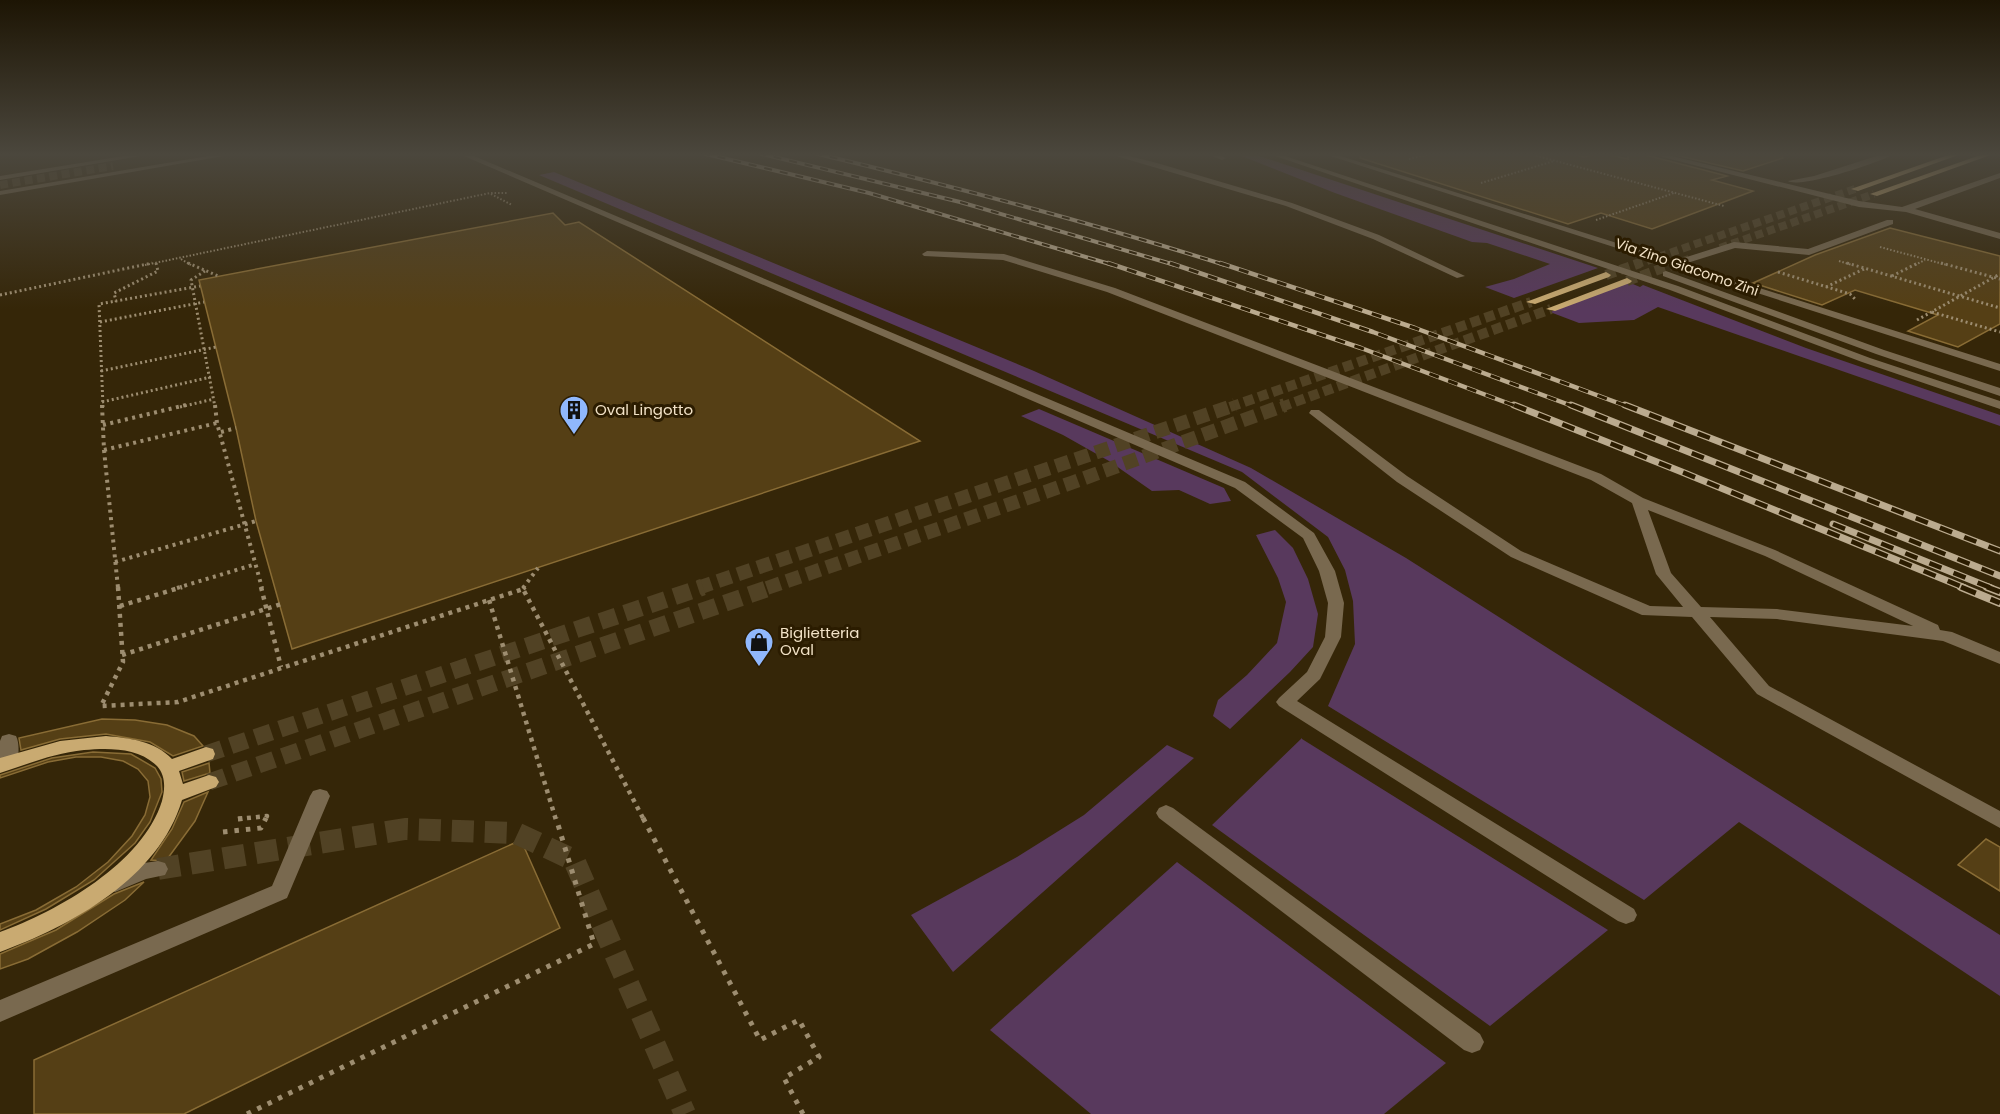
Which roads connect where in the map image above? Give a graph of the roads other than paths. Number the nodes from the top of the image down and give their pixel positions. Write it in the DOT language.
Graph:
graph roads {
  1 [pos="583,205"];
  2 [pos="1287,205"];
  3 [pos="1426,205"];
  4 [pos="1454,205"];
  5 [pos="1489,205"];
  6 [pos="1862,205"];
  7 [pos="1885,205"];
  8 [pos="1919,205"];
  9 [pos="1905,210"];
  10 [pos="1890,222"];
  11 [pos="2000,236"];
  12 [pos="927,254"];
  13 [pos="1675,264"];
  14 [pos="1606,275"];
  15 [pos="1460,276"];
  16 [pos="1627,281"];
  17 [pos="1531,302"];
  18 [pos="1551,309"];
  19 [pos="1834,347"];
  20 [pos="2000,368"];
  21 [pos="2000,392"];
  22 [pos="2000,405"];
  23 [pos="1315,413"];
  24 [pos="2000,413"];
  25 [pos="1638,501"];
  26 [pos="1695,612"];
  27 [pos="1946,636"];
  28 [pos="2000,658"];
  29 [pos="9,741"];
  30 [pos="206,754"];
  31 [pos="4,764"];
  32 [pos="169,766"];
  33 [pos="209,782"];
  34 [pos="174,795"];
  35 [pos="320,796"];
  36 [pos="1166,813"];
  37 [pos="2000,820"];
  38 [pos="158,868"];
  39 [pos="101,889"];
  40 [pos="1626,915"];
  41 [pos="0,942"];
  42 [pos="0,1011"];
  43 [pos="1472,1042"];
  1 -- 40 [label="street"];
  2 -- 15 [label="street"];
  3 -- 19 [label="street, Via Zino Giacomo Zini"];
  4 -- 21 [label="street, Via Zino Giacomo Zini"];
  5 -- 13 [label="street"];
  6 -- 9 [label="street"];
  7 -- 9 [label="street"];
  8 -- 9 [label="street"];
  9 -- 11 [label="street"];
  10 -- 13 [label="street"];
  12 -- 25 [label="street"];
  13 -- 20 [label="street"];
  14 -- 17 [label="main road"];
  16 -- 18 [label="main road"];
  19 -- 22 [label="street, Via Zino Giacomo Zini"];
  19 -- 24 [label="street, Via Zino Giacomo Zini"];
  23 -- 26 [label="street"];
  25 -- 26 [label="street"];
  25 -- 27 [label="street"];
  26 -- 27 [label="street"];
  26 -- 37 [label="street"];
  27 -- 28 [label="street"];
  29 -- 31 [label="street"];
  30 -- 32 [label="main road"];
  31 -- 32 [label="main road"];
  32 -- 34 [label="main road"];
  33 -- 34 [label="main road"];
  34 -- 39 [label="main road"];
  35 -- 42 [label="street"];
  36 -- 43 [label="street"];
  38 -- 39 [label="street"];
  39 -- 41 [label="main road"];
}
